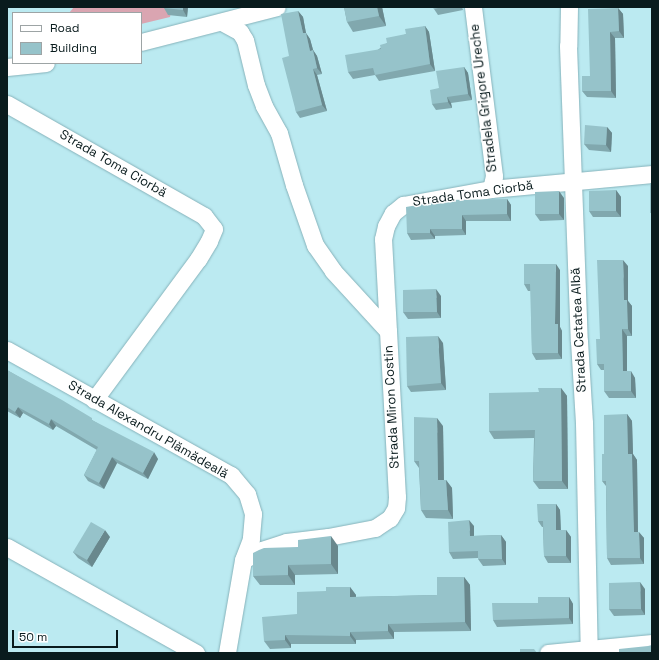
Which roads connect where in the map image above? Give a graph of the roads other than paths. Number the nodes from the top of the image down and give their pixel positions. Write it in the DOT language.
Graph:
graph roads {
  1 [pos="277,7"];
  2 [pos="473,7"];
  3 [pos="569,7"];
  4 [pos="222,22"];
  5 [pos="142,42"];
  6 [pos="36,64"];
  7 [pos="7,67"];
  8 [pos="7,104"];
  9 [pos="652,174"];
  10 [pos="573,181"];
  11 [pos="491,189"];
  12 [pos="388,331"];
  13 [pos="7,350"];
  14 [pos="94,400"];
  15 [pos="7,547"];
  16 [pos="244,560"];
  17 [pos="652,643"];
  18 [pos="589,651"];
  19 [pos="196,653"];
  20 [pos="227,653"];
  21 [pos="548,653"];
  1 -- 4 [label="street"];
  2 -- 11 [label="street, Stradela Grigore Ureche"];
  3 -- 10 [label="street, Strada Cetatea Albă"];
  4 -- 5 [label="street"];
  4 -- 12 [label="street, Strada Miron Costin"];
  6 -- 7 [label="street"];
  8 -- 14 [label="street, Strada Toma Ciorbă"];
  9 -- 10 [label="street, Strada Toma Ciorbă"];
  10 -- 11 [label="street, Strada Toma Ciorbă"];
  10 -- 18 [label="street, Strada Cetatea Albă"];
  11 -- 12 [label="street, Strada Toma Ciorbă"];
  12 -- 16 [label="street, Strada Miron Costin"];
  13 -- 14 [label="street, Strada Alexandru Plămădeală"];
  14 -- 16 [label="street, Strada Alexandru Plămădeală"];
  15 -- 19 [label="street"];
  16 -- 20 [label="street, Strada Alexandru Plămădeală"];
  17 -- 18 [label="street"];
  18 -- 21 [label="street"];
}
